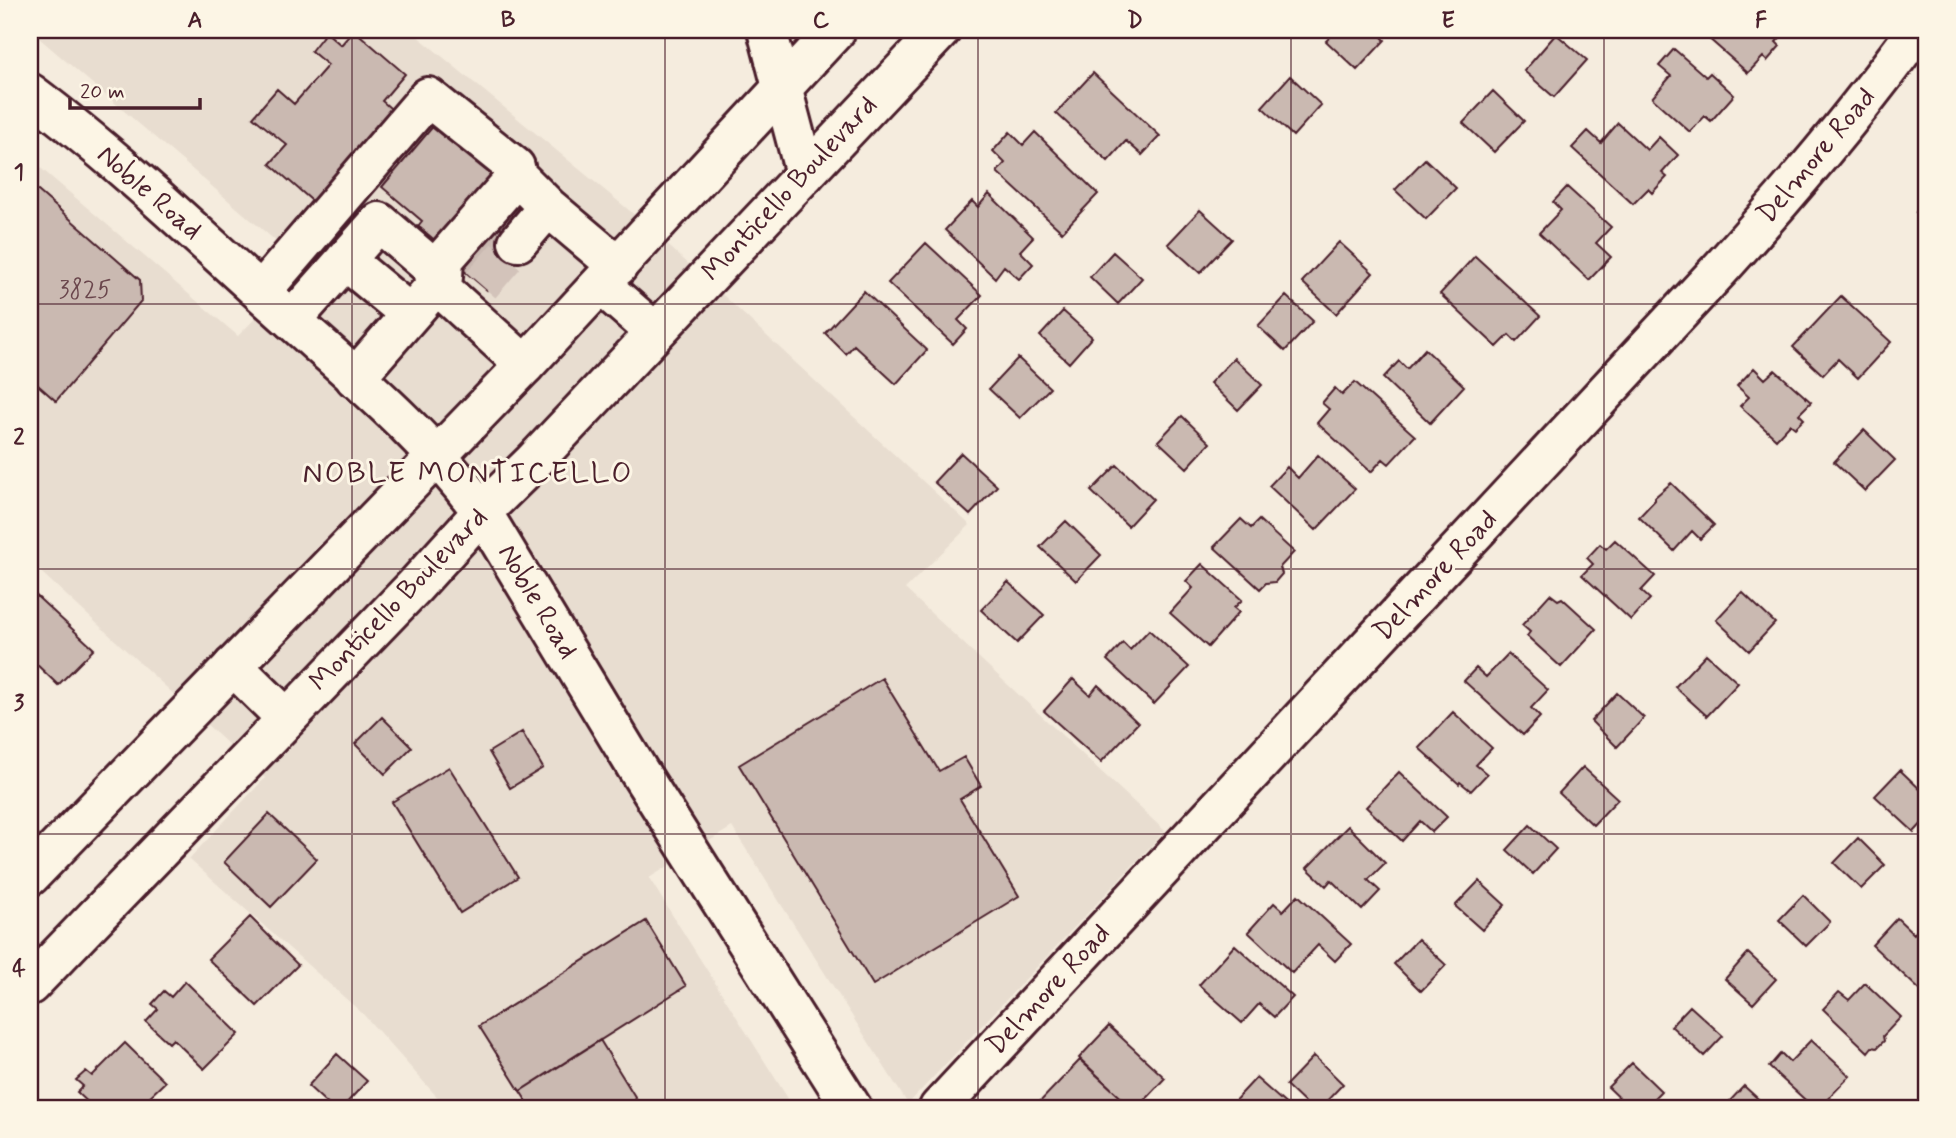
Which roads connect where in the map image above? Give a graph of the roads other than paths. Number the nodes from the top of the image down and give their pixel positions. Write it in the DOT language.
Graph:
graph roads {
  1 [pos="767,30"];
  2 [pos="836,30"];
  3 [pos="941,30"];
  4 [pos="1917,30"];
  5 [pos="782,88"];
  6 [pos="30,93"];
  7 [pos="805,174"];
  8 [pos="517,176"];
  9 [pos="548,207"];
  10 [pos="518,242"];
  11 [pos="345,260"];
  12 [pos="610,276"];
  13 [pos="455,289"];
  14 [pos="261,292"];
  15 [pos="410,314"];
  16 [pos="292,320"];
  17 [pos="655,332"];
  18 [pos="525,365"];
  19 [pos="355,378"];
  20 [pos="437,454"];
  21 [pos="482,512"];
  22 [pos="233,666"];
  23 [pos="286,718"];
  24 [pos="30,876"];
  25 [pos="30,985"];
  26 [pos="852,1108"];
  27 [pos="939,1108"];
  1 -- 5 [label="main road"];
  2 -- 5 [label="main road"];
  3 -- 7 [label="main road, Monticello Boulevard"];
  4 -- 27 [label="main road, Delmore Road"];
  5 -- 7 [label="main road"];
  5 -- 12 [label="main road"];
  6 -- 14 [label="main road, Noble Road"];
  7 -- 17 [label="main road, Monticello Boulevard"];
  8 -- 9 [label="main road"];
  8 -- 13 [label="main road"];
  8 -- 14 [label="main road"];
  9 -- 10 [label="main road"];
  9 -- 12 [label="main road"];
  11 -- 13 [label="main road"];
  11 -- 15 [label="main road"];
  11 -- 16 [label="main road"];
  12 -- 17 [label="main road"];
  12 -- 18 [label="main road"];
  13 -- 15 [label="main road"];
  13 -- 18 [label="main road"];
  14 -- 16 [label="main road, Noble Road"];
  15 -- 19 [label="main road"];
  16 -- 19 [label="main road, Noble Road"];
  17 -- 21 [label="main road, Monticello Boulevard"];
  18 -- 20 [label="main road"];
  19 -- 20 [label="main road, Noble Road"];
  20 -- 21 [label="main road, Noble Road"];
  20 -- 22 [label="main road"];
  21 -- 23 [label="main road, Monticello Boulevard"];
  21 -- 26 [label="main road, Noble Road"];
  22 -- 23 [label="main road"];
  22 -- 24 [label="main road"];
  23 -- 25 [label="main road, Monticello Boulevard"];
}
